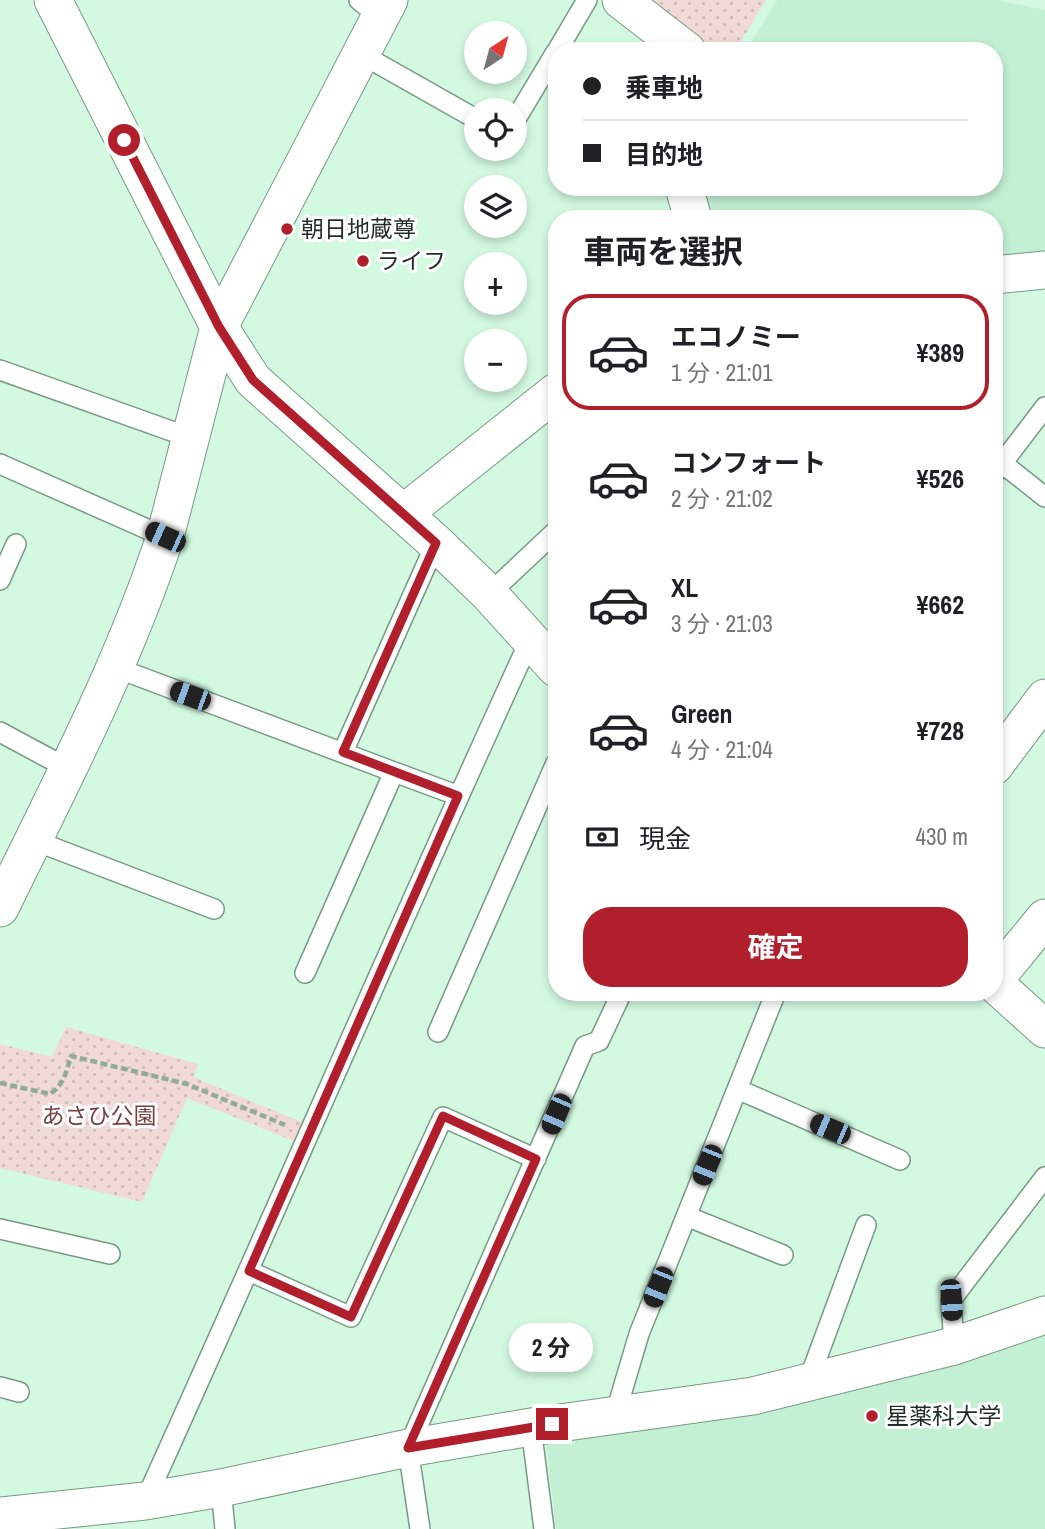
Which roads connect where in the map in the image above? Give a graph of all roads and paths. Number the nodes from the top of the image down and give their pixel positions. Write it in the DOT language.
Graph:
graph roads {
  1 [pos="53,0"];
  2 [pos="587,0"];
  3 [pos="621,0"];
  4 [pos="376,6"];
  5 [pos="562,42"];
  6 [pos="675,42"];
  7 [pos="361,54"];
  8 [pos="548,66"];
  9 [pos="527,101"];
  10 [pos="464,112"];
  11 [pos="1045,270"];
  12 [pos="1003,277"];
  13 [pos="219,327"];
  14 [pos="0,370"];
  15 [pos="548,399"];
  16 [pos="1045,407"];
  17 [pos="191,438"];
  18 [pos="1003,462"];
  19 [pos="0,464"];
  20 [pos="1003,471"];
  21 [pos="1045,497"];
  22 [pos="404,513"];
  23 [pos="165,537"];
  24 [pos="548,539"];
  25 [pos="436,543"];
  26 [pos="16,544"];
  27 [pos="0,580"];
  28 [pos="489,594"];
  29 [pos="530,640"];
  30 [pos="548,659"];
  31 [pos="114,667"];
  32 [pos="1045,698"];
  33 [pos="0,732"];
  34 [pos="343,752"];
  35 [pos="1003,754"];
  36 [pos="67,768"];
  37 [pos="394,772"];
  38 [pos="548,781"];
  39 [pos="458,796"];
  40 [pos="33,840"];
  41 [pos="0,908"];
  42 [pos="214,909"];
  43 [pos="1045,918"];
  44 [pos="1003,970"];
  45 [pos="305,974"];
  46 [pos="1003,989"];
  47 [pos="618,1001"];
  48 [pos="772,1001"];
  49 [pos="1045,1029"];
  50 [pos="438,1032"];
  51 [pos="0,1083"];
  52 [pos="737,1089"];
  53 [pos="309,1134"];
  54 [pos="536,1159"];
  55 [pos="900,1160"];
  56 [pos="1045,1177"];
  57 [pos="686,1216"];
  58 [pos="866,1225"];
  59 [pos="0,1228"];
  60 [pos="110,1254"];
  61 [pos="783,1255"];
  62 [pos="249,1271"];
  63 [pos="1045,1315"];
  64 [pos="954,1346"];
  65 [pos="808,1382"];
  66 [pos="615,1415"];
  67 [pos="531,1427"];
  68 [pos="408,1448"];
  69 [pos="221,1488"];
  70 [pos="145,1501"];
  71 [pos="5,1520"];
  72 [pos="225,1529"];
  73 [pos="420,1529"];
  74 [pos="544,1529"];
  1 -- 13 [label="street"];
  2 -- 5 [label="lane"];
  3 -- 6 [label="street"];
  4 -- 7 [label="street"];
  7 -- 10 [label="lane"];
  7 -- 13 [label="street"];
  8 -- 9 [label="lane"];
  11 -- 12 [label="street"];
  13 -- 17 [label="street"];
  13 -- 22 [label="street"];
  14 -- 17 [label="lane"];
  15 -- 22 [label="street"];
  16 -- 18 [label="lane"];
  17 -- 23 [label="street"];
  19 -- 23 [label="lane"];
  20 -- 21 [label="lane"];
  22 -- 25 [label="street"];
  23 -- 31 [label="street"];
  24 -- 28 [label="lane"];
  25 -- 28 [label="street"];
  25 -- 34 [label="lane"];
  26 -- 27 [label="lane"];
  28 -- 29 [label="street"];
  29 -- 30 [label="street"];
  29 -- 39 [label="lane"];
  31 -- 34 [label="lane"];
  31 -- 36 [label="street"];
  32 -- 35 [label="street"];
  33 -- 36 [label="lane"];
  34 -- 37 [label="lane"];
  36 -- 40 [label="street"];
  37 -- 39 [label="lane"];
  37 -- 45 [label="lane"];
  38 -- 50 [label="lane"];
  39 -- 53 [label="lane"];
  40 -- 41 [label="street"];
  40 -- 42 [label="lane"];
  43 -- 44 [label="street"];
  46 -- 49 [label="street"];
  47 -- 54 [label="lane"];
  48 -- 52 [label="lane"];
  51 -- 53 [label="path"];
  52 -- 55 [label="lane"];
  52 -- 57 [label="lane"];
  53 -- 62 [label="lane"];
  54 -- 62 [label="lane"];
  54 -- 68 [label="lane"];
  56 -- 64 [label="lane"];
  57 -- 61 [label="lane"];
  57 -- 66 [label="lane"];
  58 -- 65 [label="lane"];
  59 -- 60 [label="lane"];
  62 -- 70 [label="lane"];
  63 -- 64 [label="street"];
  64 -- 65 [label="street"];
  65 -- 66 [label="street"];
  66 -- 67 [label="street"];
  67 -- 68 [label="street"];
  67 -- 74 [label="lane"];
  68 -- 69 [label="street"];
  68 -- 73 [label="lane"];
  69 -- 70 [label="street"];
  69 -- 72 [label="lane"];
  70 -- 71 [label="street"];
}
